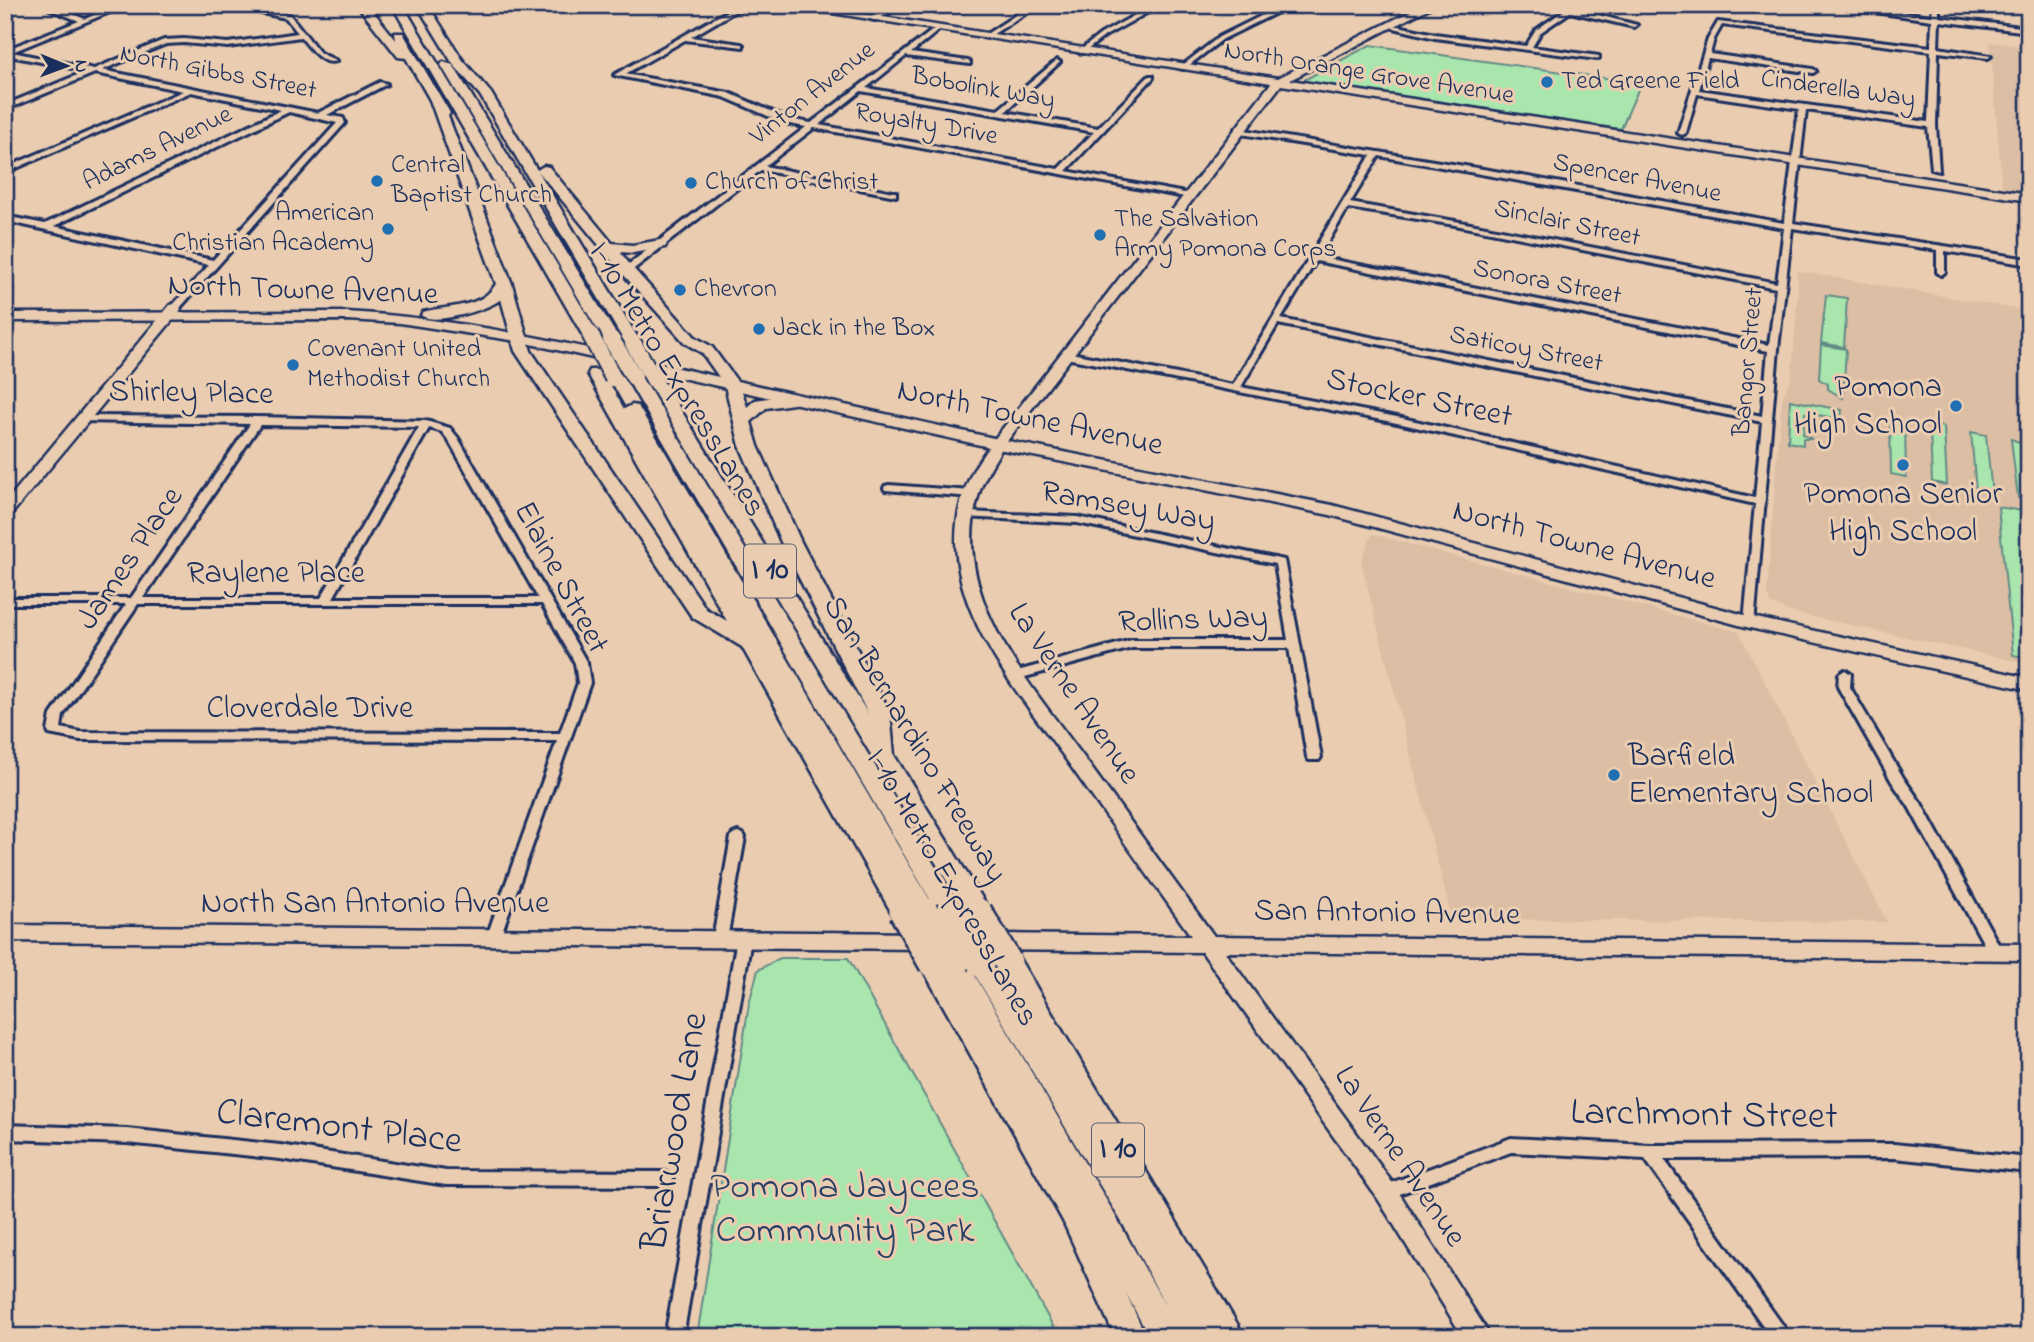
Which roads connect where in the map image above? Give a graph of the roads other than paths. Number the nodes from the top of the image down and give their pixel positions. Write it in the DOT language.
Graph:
graph roads {
  1 [pos="43,5"];
  2 [pos="124,5"];
  3 [pos="224,5"];
  4 [pos="362,5"];
  5 [pos="383,5"];
  6 [pos="397,5"];
  7 [pos="410,5"];
  8 [pos="422,5"];
  9 [pos="743,5"];
  10 [pos="786,5"];
  11 [pos="902,5"];
  12 [pos="1036,5"];
  13 [pos="1158,5"];
  14 [pos="1289,5"];
  15 [pos="1431,5"];
  16 [pos="1577,5"];
  17 [pos="1826,5"];
  18 [pos="1936,5"];
  19 [pos="1569,10"];
  20 [pos="446,17"];
  21 [pos="873,19"];
  22 [pos="1936,19"];
  23 [pos="85,21"];
  24 [pos="1634,25"];
  25 [pos="1389,26"];
  26 [pos="937,29"];
  27 [pos="2029,30"];
  28 [pos="304,34"];
  29 [pos="985,37"];
  30 [pos="685,38"];
  31 [pos="741,46"];
  32 [pos="1527,50"];
  33 [pos="1934,50"];
  34 [pos="1081,52"];
  35 [pos="5,53"];
  36 [pos="905,54"];
  37 [pos="1706,56"];
  38 [pos="1988,56"];
  39 [pos="1597,57"];
  40 [pos="334,61"];
  41 [pos="457,61"];
  42 [pos="1056,62"];
  43 [pos="968,63"];
  44 [pos="1182,68"];
  45 [pos="97,71"];
  46 [pos="1813,71"];
  47 [pos="618,75"];
  48 [pos="1150,77"];
  49 [pos="425,83"];
  50 [pos="1277,83"];
  51 [pos="383,84"];
  52 [pos="861,89"];
  53 [pos="191,90"];
  54 [pos="1695,92"];
  55 [pos="485,93"];
  56 [pos="436,101"];
  57 [pos="1803,107"];
  58 [pos="5,108"];
  59 [pos="289,109"];
  60 [pos="999,113"];
  61 [pos="321,115"];
  62 [pos="340,120"];
  63 [pos="1932,125"];
  64 [pos="812,126"];
  65 [pos="1098,130"];
  66 [pos="1238,131"];
  67 [pos="1682,133"];
  68 [pos="1376,154"];
  69 [pos="1794,162"];
  70 [pos="758,167"];
  71 [pos="1936,169"];
  72 [pos="5,171"];
  73 [pos="1061,172"];
  74 [pos="893,194"];
  75 [pos="1190,196"];
  76 [pos="2029,198"];
  77 [pos="1345,205"];
  78 [pos="5,218"];
  79 [pos="1787,226"];
  80 [pos="45,227"];
  81 [pos="660,244"];
  82 [pos="608,247"];
  83 [pos="1941,248"];
  84 [pos="1313,258"];
  85 [pos="2029,262"];
  86 [pos="214,263"];
  87 [pos="627,270"];
  88 [pos="1941,272"];
  89 [pos="504,284"];
  90 [pos="1780,286"];
  91 [pos="5,310"];
  92 [pos="172,312"];
  93 [pos="429,314"];
  94 [pos="5,317"];
  95 [pos="1276,321"];
  96 [pos="517,333"];
  97 [pos="582,333"];
  98 [pos="1773,349"];
  99 [pos="1066,355"];
  100 [pos="682,357"];
  101 [pos="614,376"];
  102 [pos="729,380"];
  103 [pos="1235,389"];
  104 [pos="794,399"];
  105 [pos="82,419"];
  106 [pos="1768,420"];
  107 [pos="258,421"];
  108 [pos="742,421"];
  109 [pos="426,424"];
  110 [pos="1001,440"];
  111 [pos="889,488"];
  112 [pos="972,494"];
  113 [pos="1760,502"];
  114 [pos="5,513"];
  115 [pos="967,515"];
  116 [pos="134,600"];
  117 [pos="5,601"];
  118 [pos="325,601"];
  119 [pos="546,601"];
  120 [pos="1750,616"];
  121 [pos="748,642"];
  122 [pos="1294,644"];
  123 [pos="2029,670"];
  124 [pos="1845,674"];
  125 [pos="1014,676"];
  126 [pos="2029,684"];
  127 [pos="54,731"];
  128 [pos="566,737"];
  129 [pos="1314,757"];
  130 [pos="886,762"];
  131 [pos="738,837"];
  132 [pos="914,911"];
  133 [pos="5,933"];
  134 [pos="494,936"];
  135 [pos="720,939"];
  136 [pos="744,939"];
  137 [pos="1208,944"];
  138 [pos="1995,951"];
  139 [pos="2029,952"];
  140 [pos="969,963"];
  141 [pos="5,1132"];
  142 [pos="1650,1153"];
  143 [pos="2029,1165"];
  144 [pos="665,1179"];
  145 [pos="1386,1192"];
  146 [pos="674,1337"];
  147 [pos="1131,1337"];
  148 [pos="1166,1337"];
  149 [pos="1198,1337"];
  150 [pos="1230,1337"];
  151 [pos="1478,1337"];
  152 [pos="1782,1337"];
  1 -- 23 [label="street"];
  2 -- 23 [label="street"];
  3 -- 28 [label="street"];
  4 -- 49 [label="highway"];
  5 -- 49 [label="highway"];
  6 -- 97 [label="highway, I-10 Metro ExpressLanes"];
  7 -- 101 [label="highway, I-10 Metro ExpressLanes, bridge"];
  8 -- 41 [label="highway, San Bernardino Freeway / I 10"];
  9 -- 30 [label="street"];
  10 -- 21 [label="main road, North Orange Grove Avenue"];
  11 -- 21 [label="street"];
  12 -- 29 [label="street"];
  13 -- 34 [label="street"];
  14 -- 44 [label="street"];
  15 -- 25 [label="main road, La Verne Avenue"];
  16 -- 19 [label="street"];
  17 -- 22 [label="street"];
  18 -- 22 [label="street"];
  19 -- 24 [label="street"];
  19 -- 32 [label="street"];
  20 -- 41 [label="highway"];
  21 -- 26 [label="main road, North Orange Grove Avenue"];
  22 -- 27 [label="street"];
  22 -- 33 [label="street"];
  23 -- 35 [label="street"];
  25 -- 32 [label="street"];
  25 -- 50 [label="main road, La Verne Avenue"];
  26 -- 29 [label="main road, North Orange Grove Avenue"];
  26 -- 36 [label="street, Vinton Avenue"];
  28 -- 40 [label="street"];
  28 -- 45 [label="street"];
  29 -- 34 [label="main road, North Orange Grove Avenue"];
  30 -- 31 [label="street"];
  30 -- 47 [label="street"];
  32 -- 39 [label="street"];
  33 -- 37 [label="street"];
  33 -- 38 [label="street"];
  33 -- 63 [label="street"];
  34 -- 44 [label="main road, North Orange Grove Avenue"];
  35 -- 45 [label="street, North Gibbs Street"];
  36 -- 43 [label="street"];
  36 -- 52 [label="street, Vinton Avenue"];
  37 -- 46 [label="street"];
  37 -- 54 [label="street"];
  41 -- 55 [label="highway, San Bernardino Freeway / I 10"];
  42 -- 60 [label="street"];
  44 -- 50 [label="main road, North Orange Grove Avenue"];
  45 -- 53 [label="street, North Gibbs Street"];
  45 -- 58 [label="street"];
  47 -- 64 [label="street, Royalty Drive"];
  48 -- 65 [label="street"];
  49 -- 56 [label="highway"];
  50 -- 66 [label="main road, La Verne Avenue"];
  50 -- 69 [label="main road, North Orange Grove Avenue"];
  51 -- 61 [label="street"];
  52 -- 60 [label="street, Bobolink Way"];
  52 -- 64 [label="street, Vinton Avenue"];
  53 -- 59 [label="street, North Gibbs Street"];
  53 -- 72 [label="street"];
  54 -- 57 [label="street, Cinderella Way"];
  54 -- 67 [label="street"];
  55 -- 82 [label="highway"];
  55 -- 130 [label="highway, San Bernardino Freeway / I 10, bridge"];
  56 -- 89 [label="highway"];
  56 -- 97 [label="highway"];
  57 -- 63 [label="street, Cinderella Way"];
  57 -- 69 [label="street, Bangor Street"];
  59 -- 61 [label="street, North Gibbs Street"];
  59 -- 80 [label="street, Adams Avenue"];
  60 -- 65 [label="street, Bobolink Way"];
  61 -- 62 [label="street, North Gibbs Street"];
  62 -- 86 [label="street"];
  63 -- 71 [label="street"];
  64 -- 70 [label="street, Vinton Avenue"];
  64 -- 73 [label="street, Royalty Drive"];
  65 -- 73 [label="street"];
  66 -- 68 [label="street, Spencer Avenue"];
  66 -- 75 [label="main road, La Verne Avenue"];
  68 -- 77 [label="street"];
  68 -- 79 [label="street, Spencer Avenue"];
  69 -- 76 [label="main road, North Orange Grove Avenue"];
  69 -- 79 [label="street, Bangor Street"];
  70 -- 74 [label="street"];
  70 -- 81 [label="street, Vinton Avenue"];
  73 -- 75 [label="street, Royalty Drive"];
  75 -- 99 [label="main road, La Verne Avenue"];
  77 -- 84 [label="street"];
  77 -- 90 [label="street, Sinclair Street"];
  78 -- 80 [label="street"];
  79 -- 83 [label="street, Spencer Avenue"];
  79 -- 90 [label="street, Bangor Street"];
  80 -- 86 [label="street"];
  81 -- 82 [label="highway"];
  81 -- 87 [label="street, Vinton Avenue"];
  82 -- 87 [label="highway"];
  83 -- 85 [label="street, Spencer Avenue"];
  83 -- 88 [label="street"];
  84 -- 95 [label="street"];
  84 -- 98 [label="street, Sonora Street"];
  86 -- 92 [label="street"];
  87 -- 100 [label="main road"];
  89 -- 93 [label="highway"];
  89 -- 96 [label="highway"];
  90 -- 98 [label="street, Bangor Street"];
  91 -- 92 [label="main road, North Towne Avenue"];
  92 -- 93 [label="main road, North Towne Avenue"];
  92 -- 94 [label="main road, North Towne Avenue"];
  92 -- 96 [label="main road, North Towne Avenue"];
  92 -- 105 [label="main road"];
  93 -- 96 [label="main road, North Towne Avenue"];
  95 -- 103 [label="street"];
  95 -- 106 [label="street, Saticoy Street"];
  96 -- 100 [label="main road, North Towne Avenue"];
  96 -- 121 [label="highway"];
  97 -- 101 [label="highway, I-10 Metro ExpressLanes, bridge"];
  98 -- 106 [label="street, Bangor Street"];
  99 -- 103 [label="street, Stocker Street"];
  99 -- 110 [label="main road, La Verne Avenue"];
  100 -- 102 [label="main road, North Towne Avenue"];
  100 -- 102 [label="main road"];
  101 -- 121 [label="highway, San Bernardino Freeway / I 10"];
  101 -- 132 [label="highway, I-10 Metro ExpressLanes"];
  101 -- 140 [label="highway, I-10 Metro ExpressLanes, bridge"];
  102 -- 104 [label="main road, North Towne Avenue"];
  102 -- 108 [label="highway"];
  102 -- 110 [label="main road, North Towne Avenue"];
  103 -- 113 [label="street, Stocker Street"];
  104 -- 108 [label="highway"];
  104 -- 110 [label="main road, North Towne Avenue"];
  105 -- 107 [label="street, Shirley Place"];
  105 -- 114 [label="main road"];
  106 -- 113 [label="street, Bangor Street"];
  107 -- 109 [label="street, Shirley Place"];
  107 -- 116 [label="street, James Place"];
  108 -- 130 [label="highway"];
  109 -- 118 [label="street"];
  109 -- 119 [label="street, Elaine Street"];
  110 -- 112 [label="main road, La Verne Avenue"];
  110 -- 120 [label="main road, North Towne Avenue"];
  111 -- 112 [label="street"];
  112 -- 115 [label="main road, La Verne Avenue"];
  113 -- 120 [label="street, Bangor Street"];
  115 -- 122 [label="street, Ramsey Way"];
  115 -- 125 [label="main road, La Verne Avenue"];
  116 -- 117 [label="street, Raylene Place"];
  116 -- 118 [label="street, Raylene Place"];
  116 -- 127 [label="street, James Place"];
  118 -- 119 [label="street, Raylene Place"];
  119 -- 128 [label="street, Elaine Street"];
  120 -- 123 [label="main road, North Towne Avenue"];
  120 -- 126 [label="main road, North Towne Avenue"];
  121 -- 132 [label="highway, San Bernardino Freeway / I 10"];
  122 -- 125 [label="street, Rollins Way"];
  122 -- 129 [label="street"];
  124 -- 138 [label="street"];
  125 -- 137 [label="main road, La Verne Avenue"];
  127 -- 128 [label="street, Cloverdale Drive"];
  128 -- 134 [label="street, Elaine Street"];
  130 -- 140 [label="highway, San Bernardino Freeway / I 10, bridge"];
  131 -- 135 [label="street"];
  132 -- 140 [label="highway, San Bernardino Freeway / I 10, bridge"];
  133 -- 134 [label="main road, North San Antonio Avenue"];
  134 -- 135 [label="main road, North San Antonio Avenue"];
  135 -- 136 [label="main road, North San Antonio Avenue"];
  136 -- 137 [label="main road, San Antonio Avenue"];
  136 -- 146 [label="street, Briarwood Lane"];
  137 -- 138 [label="main road, San Antonio Avenue"];
  137 -- 145 [label="main road, La Verne Avenue"];
  138 -- 139 [label="main road, San Antonio Avenue"];
  140 -- 147 [label="highway, San Bernardino Freeway / I 10"];
  140 -- 148 [label="highway, I-10 Metro ExpressLanes"];
  140 -- 149 [label="highway, I-10 Metro ExpressLanes"];
  140 -- 150 [label="highway, San Bernardino Freeway / I 10"];
  141 -- 144 [label="street, Claremont Place"];
  142 -- 143 [label="street, Larchmont Street"];
  142 -- 145 [label="street, Larchmont Street"];
  142 -- 152 [label="street"];
  145 -- 151 [label="main road, La Verne Avenue"];
}
